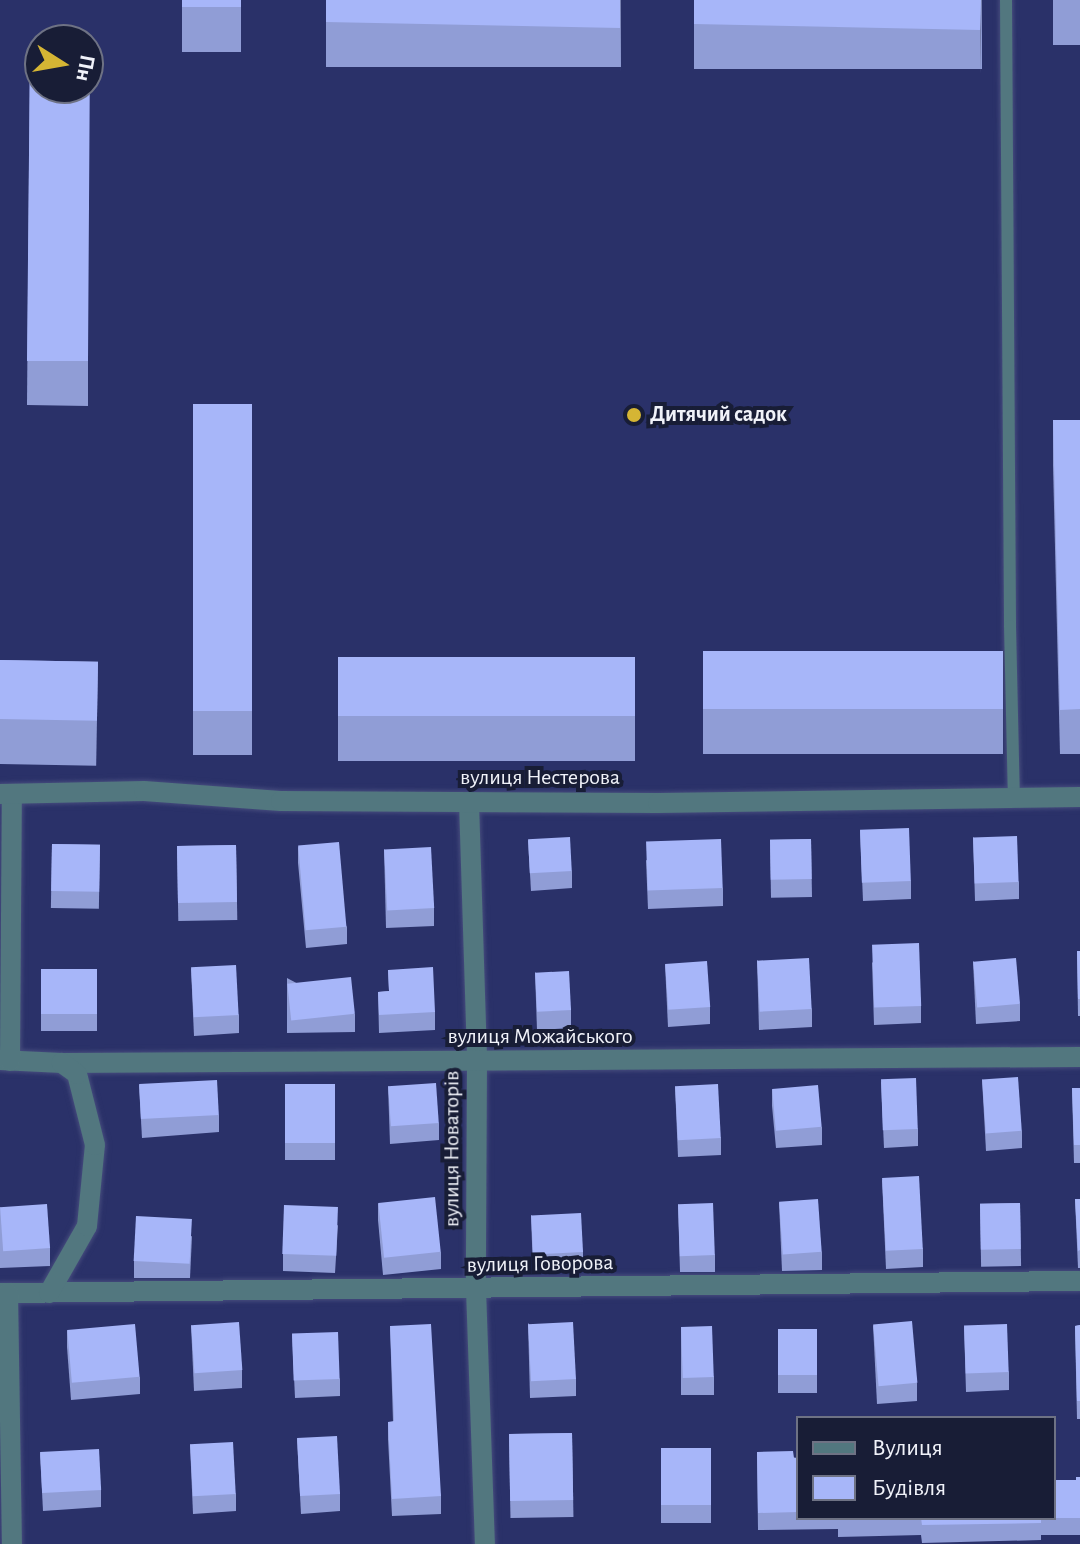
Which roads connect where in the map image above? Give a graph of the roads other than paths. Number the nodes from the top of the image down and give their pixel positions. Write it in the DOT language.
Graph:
graph roads {
  1 [pos="1006,0"];
  2 [pos="6,794"];
  3 [pos="1014,797"];
  4 [pos="1080,797"];
  5 [pos="469,802"];
  6 [pos="1080,1057"];
  7 [pos="5,1060"];
  8 [pos="477,1061"];
  9 [pos="62,1063"];
  10 [pos="1080,1281"];
  11 [pos="476,1289"];
  12 [pos="4,1293"];
  13 [pos="49,1293"];
  14 [pos="12,1544"];
  15 [pos="485,1544"];
  1 -- 3 [label="lane"];
  2 -- 5 [label="street, вулиця Нестерова"];
  2 -- 7 [label="street"];
  3 -- 4 [label="street, вулиця Нестерова"];
  3 -- 5 [label="street, вулиця Нестерова"];
  5 -- 8 [label="street, вулиця Новаторів"];
  6 -- 8 [label="street, вулиця Можайського"];
  7 -- 9 [label="street, вулиця Можайського"];
  8 -- 9 [label="street, вулиця Можайського"];
  8 -- 11 [label="street, вулиця Новаторів"];
  9 -- 13 [label="street"];
  10 -- 11 [label="street, вулиця Говорова"];
  11 -- 13 [label="street, вулиця Говорова"];
  11 -- 15 [label="street, вулиця Новаторів"];
  12 -- 13 [label="street, вулиця Говорова"];
  12 -- 14 [label="street"];
}
